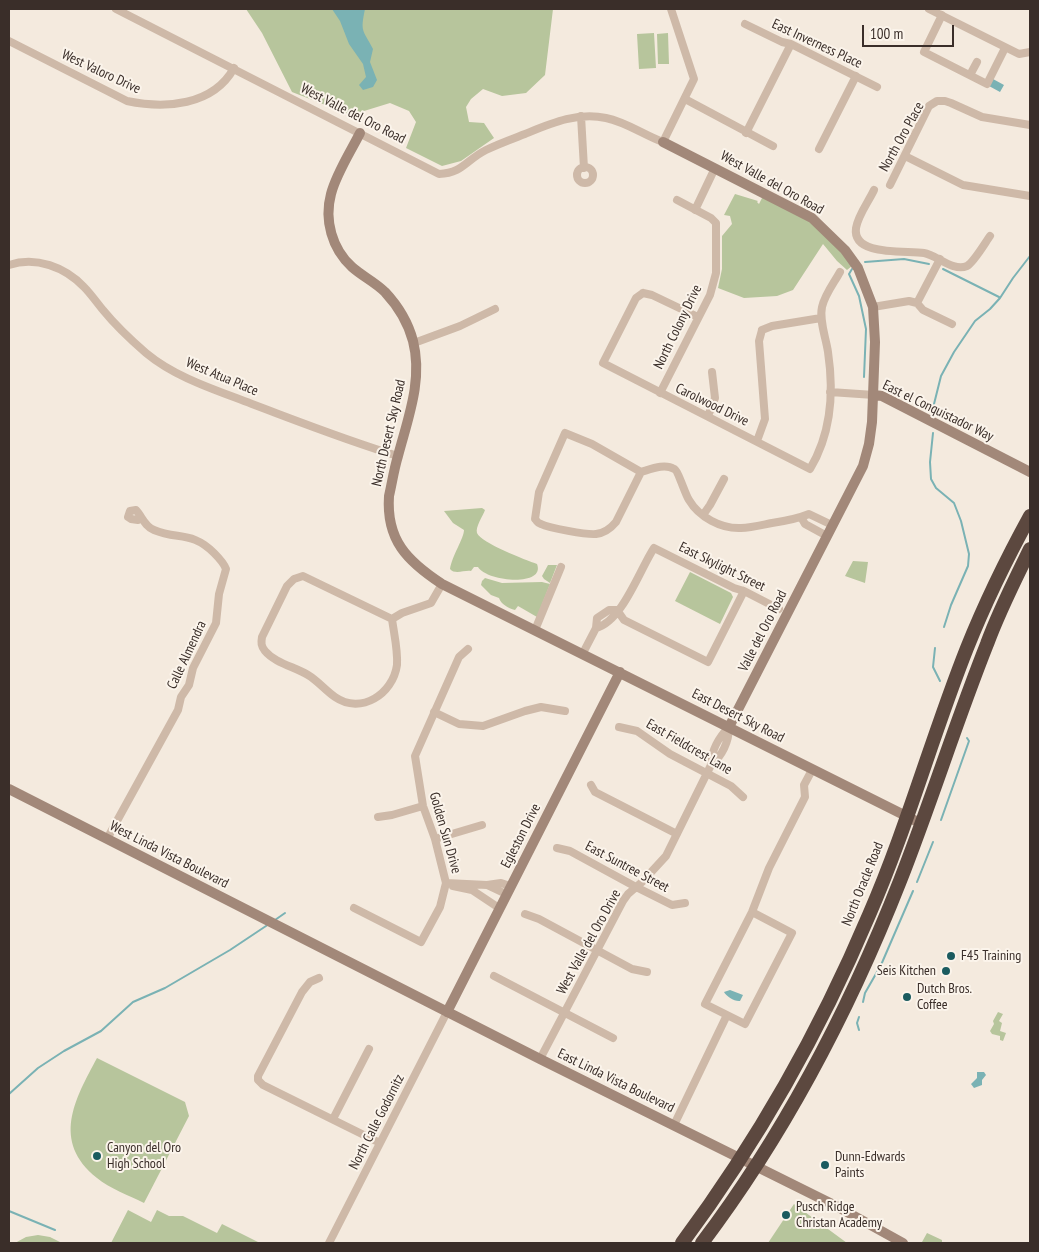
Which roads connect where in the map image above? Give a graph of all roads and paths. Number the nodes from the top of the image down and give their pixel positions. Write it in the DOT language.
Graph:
graph roads {
  1 [pos="116,9"];
  2 [pos="671,9"];
  3 [pos="929,9"];
  4 [pos="942,15"];
  5 [pos="745,24"];
  6 [pos="9,41"];
  7 [pos="791,44"];
  8 [pos="1005,48"];
  9 [pos="1030,52"];
  10 [pos="977,62"];
  11 [pos="234,68"];
  12 [pos="970,75"];
  13 [pos="856,76"];
  14 [pos="877,87"];
  15 [pos="685,99"];
  16 [pos="581,116"];
  17 [pos="1030,125"];
  18 [pos="360,133"];
  19 [pos="746,134"];
  20 [pos="663,142"];
  21 [pos="773,146"];
  22 [pos="819,149"];
  23 [pos="905,156"];
  24 [pos="584,168"];
  25 [pos="715,168"];
  26 [pos="890,185"];
  27 [pos="874,190"];
  28 [pos="1030,196"];
  29 [pos="676,200"];
  30 [pos="695,210"];
  31 [pos="990,236"];
  32 [pos="940,259"];
  33 [pos="9,265"];
  34 [pos="840,272"];
  35 [pos="917,303"];
  36 [pos="873,308"];
  37 [pos="495,309"];
  38 [pos="698,317"];
  39 [pos="821,318"];
  40 [pos="952,324"];
  41 [pos="414,343"];
  42 [pos="712,372"];
  43 [pos="830,392"];
  44 [pos="660,393"];
  45 [pos="874,394"];
  46 [pos="708,416"];
  47 [pos="757,441"];
  48 [pos="398,456"];
  49 [pos="641,472"];
  50 [pos="1030,472"];
  51 [pos="724,479"];
  52 [pos="702,515"];
  53 [pos="1030,516"];
  54 [pos="140,518"];
  55 [pos="800,518"];
  56 [pos="832,525"];
  57 [pos="827,536"];
  58 [pos="821,546"];
  59 [pos="1030,549"];
  60 [pos="561,567"];
  61 [pos="442,584"];
  62 [pos="744,591"];
  63 [pos="779,609"];
  64 [pos="617,610"];
  65 [pos="392,619"];
  66 [pos="538,631"];
  67 [pos="468,649"];
  68 [pos="583,653"];
  69 [pos="620,672"];
  70 [pos="565,711"];
  71 [pos="434,712"];
  72 [pos="619,727"];
  73 [pos="729,727"];
  74 [pos="812,770"];
  75 [pos="707,773"];
  76 [pos="591,785"];
  77 [pos="9,789"];
  78 [pos="742,797"];
  79 [pos="423,806"];
  80 [pos="378,817"];
  81 [pos="907,818"];
  82 [pos="922,824"];
  83 [pos="482,825"];
  84 [pos="677,834"];
  85 [pos="107,839"];
  86 [pos="435,839"];
  87 [pos="557,848"];
  88 [pos="446,884"];
  89 [pos="487,885"];
  90 [pos="636,887"];
  91 [pos="508,890"];
  92 [pos="486,899"];
  93 [pos="685,903"];
  94 [pos="354,908"];
  95 [pos="499,908"];
  96 [pos="752,912"];
  97 [pos="525,914"];
  98 [pos="859,939"];
  99 [pos="316,945"];
  100 [pos="597,952"];
  101 [pos="647,972"];
  102 [pos="494,976"];
  103 [pos="319,978"];
  104 [pos="846,1006"];
  105 [pos="447,1012"];
  106 [pos="564,1013"];
  107 [pos="727,1015"];
  108 [pos="613,1038"];
  109 [pos="369,1049"];
  110 [pos="540,1059"];
  111 [pos="333,1119"];
  112 [pos="674,1125"];
  113 [pos="380,1143"];
  114 [pos="740,1159"];
  115 [pos="755,1166"];
  116 [pos="329,1243"];
  117 [pos="682,1243"];
  118 [pos="702,1243"];
  119 [pos="904,1243"];
  1 -- 11 [label="street, West Valle del Oro Road"];
  2 -- 15 [label="street"];
  3 -- 4 [label="street"];
  4 -- 8 [label="street"];
  4 -- 12 [label="street"];
  5 -- 7 [label="street, East Inverness Place"];
  6 -- 11 [label="street, West Valoro Drive"];
  7 -- 13 [label="street, East Inverness Place"];
  7 -- 19 [label="street"];
  8 -- 9 [label="street"];
  8 -- 12 [label="street"];
  10 -- 12 [label="street"];
  11 -- 18 [label="street, West Valle del Oro Road"];
  13 -- 14 [label="street, East Inverness Place"];
  13 -- 22 [label="street"];
  15 -- 19 [label="street"];
  15 -- 20 [label="street"];
  16 -- 18 [label="street, West Valle del Oro Road"];
  16 -- 20 [label="street, West Valle del Oro Road"];
  16 -- 24 [label="street"];
  17 -- 23 [label="street, North Oro Place"];
  18 -- 41 [label="street, North Desert Sky Road"];
  19 -- 21 [label="street"];
  20 -- 25 [label="street, West Valle del Oro Road"];
  23 -- 26 [label="street, North Oro Place"];
  23 -- 28 [label="street"];
  25 -- 30 [label="street"];
  25 -- 36 [label="street, West Valle del Oro Road"];
  27 -- 32 [label="street"];
  29 -- 30 [label="street, North Colony Drive"];
  30 -- 38 [label="street, North Colony Drive"];
  31 -- 32 [label="street"];
  32 -- 35 [label="street"];
  33 -- 48 [label="street, West Atua Place"];
  34 -- 39 [label="street"];
  35 -- 36 [label="street"];
  35 -- 40 [label="street"];
  36 -- 45 [label="street, West Valle del Oro Road"];
  37 -- 41 [label="street"];
  38 -- 44 [label="street, North Colony Drive"];
  38 -- 44 [label="street, Carolwood Drive"];
  39 -- 43 [label="street"];
  39 -- 47 [label="street"];
  41 -- 48 [label="street, North Desert Sky Road"];
  42 -- 46 [label="street"];
  43 -- 45 [label="street, East el Conquistador Way"];
  43 -- 47 [label="street, Carolwood Drive"];
  44 -- 46 [label="street, Carolwood Drive"];
  45 -- 50 [label="street, East el Conquistador Way"];
  45 -- 56 [label="street, West Valle del Oro Road"];
  46 -- 47 [label="street, Carolwood Drive"];
  48 -- 61 [label="street, North Desert Sky Road"];
  49 -- 49 [label="street"];
  49 -- 52 [label="street"];
  51 -- 52 [label="street"];
  52 -- 55 [label="street"];
  53 -- 81 [label="highway, North Oracle Road"];
  54 -- 85 [label="street, Calle Almendra"];
  55 -- 56 [label="street"];
  55 -- 57 [label="street"];
  56 -- 57 [label="street, West Valle del Oro Road"];
  57 -- 58 [label="street, West Valle del Oro Road"];
  58 -- 73 [label="street, Valle del Oro Road"];
  59 -- 82 [label="highway"];
  60 -- 66 [label="street"];
  61 -- 65 [label="street"];
  61 -- 66 [label="street, North Desert Sky Road"];
  62 -- 63 [label="street, East Skylight Street"];
  62 -- 64 [label="street, East Skylight Street"];
  62 -- 64 [label="street"];
  64 -- 68 [label="street"];
  65 -- 65 [label="street"];
  66 -- 68 [label="street, East Desert Sky Road"];
  67 -- 71 [label="street, Golden Sun Drive"];
  68 -- 69 [label="street, East Desert Sky Road"];
  69 -- 73 [label="street, East Desert Sky Road"];
  69 -- 91 [label="street, Egleston Drive"];
  70 -- 71 [label="street"];
  71 -- 79 [label="street, Golden Sun Drive"];
  72 -- 75 [label="street, East Fieldcrest Lane"];
  73 -- 74 [label="street, East Desert Sky Road"];
  73 -- 75 [label="street, West Valle del Oro Drive"];
  74 -- 81 [label="street, East Desert Sky Road"];
  74 -- 96 [label="street"];
  75 -- 78 [label="street, East Fieldcrest Lane"];
  75 -- 84 [label="street, West Valle del Oro Drive"];
  76 -- 84 [label="street"];
  77 -- 85 [label="street, West Linda Vista Boulevard"];
  79 -- 80 [label="street"];
  79 -- 86 [label="street, Golden Sun Drive"];
  81 -- 82 [label="street, East Desert Sky Road"];
  81 -- 98 [label="highway, North Oracle Road"];
  82 -- 104 [label="highway"];
  83 -- 86 [label="street"];
  84 -- 90 [label="street, West Valle del Oro Drive"];
  85 -- 99 [label="street, West Linda Vista Boulevard"];
  86 -- 88 [label="street, Golden Sun Drive"];
  87 -- 90 [label="street, East Suntree Street"];
  88 -- 89 [label="street"];
  88 -- 92 [label="street"];
  88 -- 94 [label="street, Golden Sun Drive"];
  89 -- 91 [label="street"];
  89 -- 92 [label="street"];
  90 -- 93 [label="street, East Suntree Street"];
  90 -- 100 [label="street, West Valle del Oro Drive"];
  91 -- 95 [label="street, Egleston Drive"];
  92 -- 95 [label="street"];
  95 -- 105 [label="street, Egleston Drive"];
  96 -- 107 [label="street"];
  96 -- 107 [label="street"];
  97 -- 100 [label="street"];
  98 -- 104 [label="highway"];
  98 -- 114 [label="highway, North Oracle Road"];
  99 -- 105 [label="street, East Linda Vista Boulevard"];
  100 -- 101 [label="street"];
  100 -- 106 [label="street, West Valle del Oro Drive"];
  102 -- 106 [label="street"];
  103 -- 111 [label="street"];
  104 -- 115 [label="highway"];
  105 -- 110 [label="street, East Linda Vista Boulevard"];
  105 -- 113 [label="street, North Calle Godornitz"];
  106 -- 108 [label="street"];
  106 -- 110 [label="street, West Valle del Oro Drive"];
  107 -- 112 [label="street"];
  109 -- 111 [label="street"];
  110 -- 112 [label="street, East Linda Vista Boulevard"];
  111 -- 113 [label="street"];
  112 -- 114 [label="street, East Linda Vista Boulevard"];
  113 -- 116 [label="street, North Calle Godornitz"];
  114 -- 115 [label="street, East Linda Vista Boulevard"];
  114 -- 117 [label="highway, North Oracle Road"];
  115 -- 118 [label="highway"];
  115 -- 119 [label="street, East Linda Vista Boulevard"];
}
